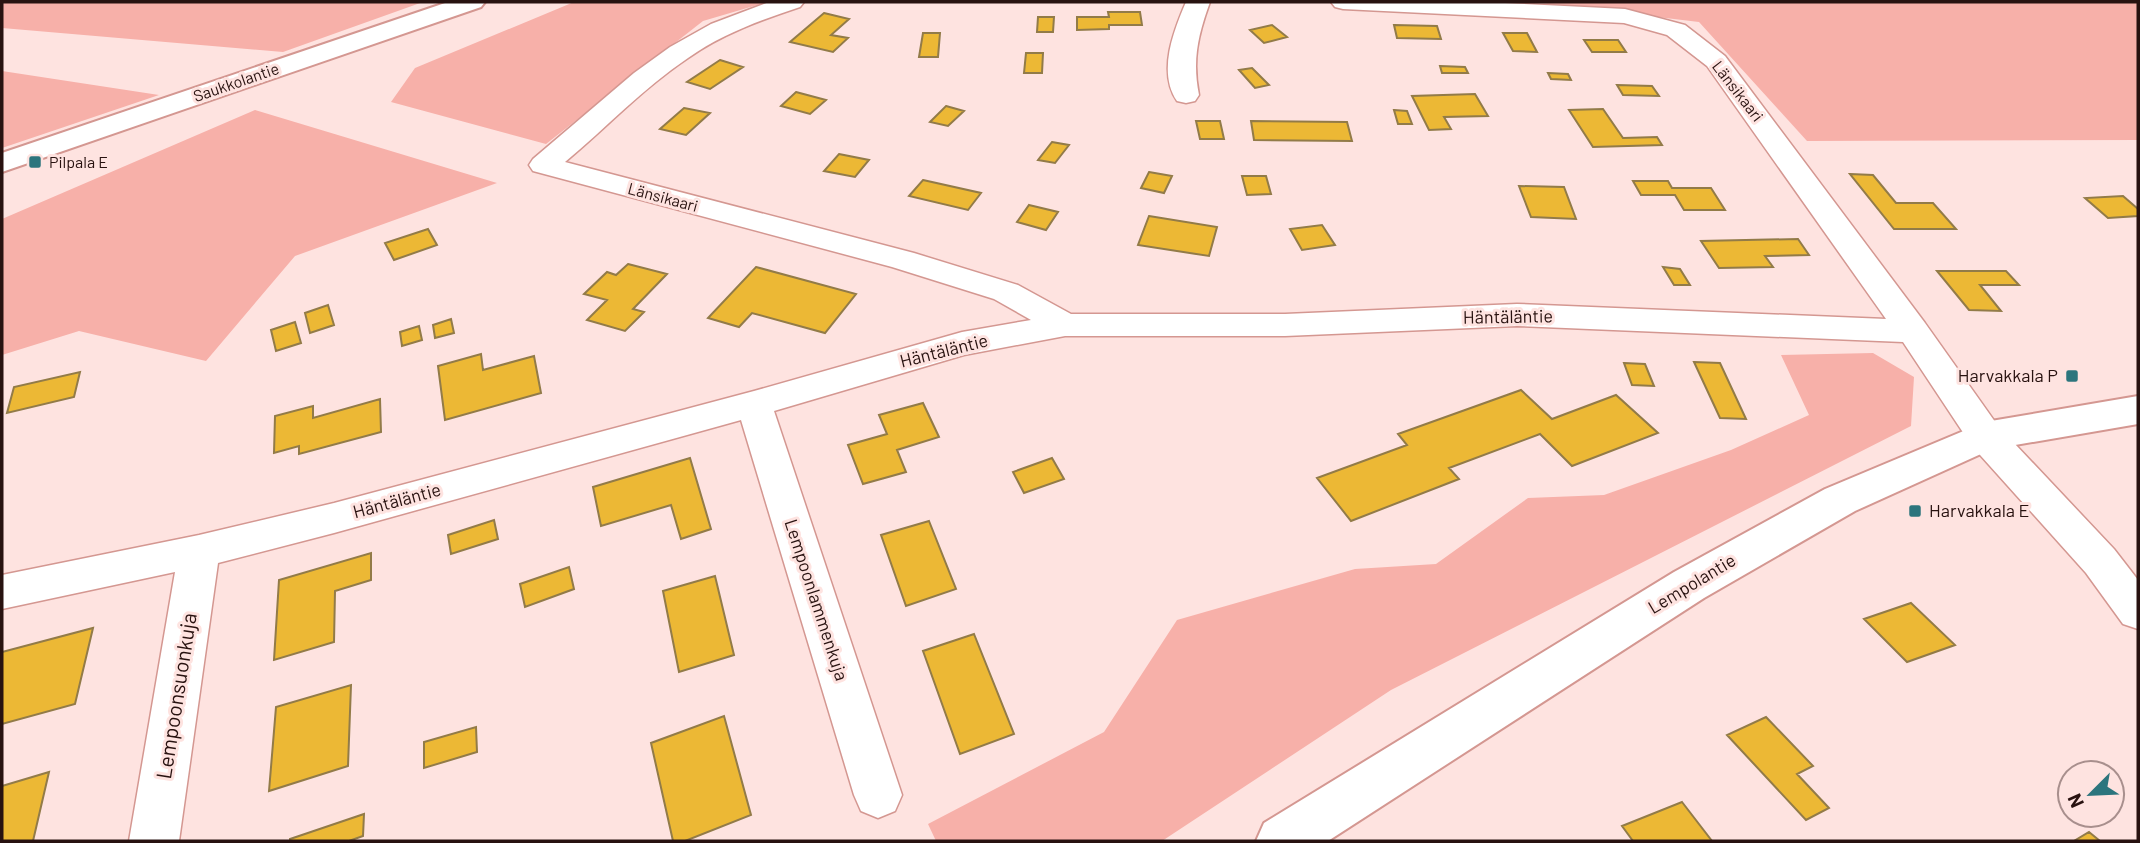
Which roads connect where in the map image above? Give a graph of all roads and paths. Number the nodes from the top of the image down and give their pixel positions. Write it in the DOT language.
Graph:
graph roads {
  1 [pos="471,2"];
  2 [pos="792,2"];
  3 [pos="1198,2"];
  4 [pos="1343,2"];
  5 [pos="1186,95"];
  6 [pos="2,163"];
  7 [pos="1065,325"];
  8 [pos="1913,331"];
  9 [pos="754,404"];
  10 [pos="2138,411"];
  11 [pos="1985,436"];
  12 [pos="199,551"];
  13 [pos="2,592"];
  14 [pos="2138,611"];
  15 [pos="878,795"];
  16 [pos="154,841"];
  17 [pos="1282,841"];
  1 -- 6 [label="street, Saukkolantie"];
  2 -- 7 [label="street, Länsikaari"];
  3 -- 5 [label="street"];
  4 -- 8 [label="street, Länsikaari"];
  7 -- 8 [label="street, Häntäläntie"];
  7 -- 9 [label="street, Häntäläntie"];
  8 -- 11 [label="street, Länsikaari"];
  9 -- 12 [label="street, Häntäläntie"];
  9 -- 15 [label="street, Lempoonlammenkuja"];
  10 -- 11 [label="street, Lempolantie"];
  11 -- 14 [label="street, Länsikaari"];
  11 -- 17 [label="street, Lempolantie"];
  12 -- 13 [label="street, Häntäläntie"];
  12 -- 16 [label="street, Lempoonsuonkuja"];
}
